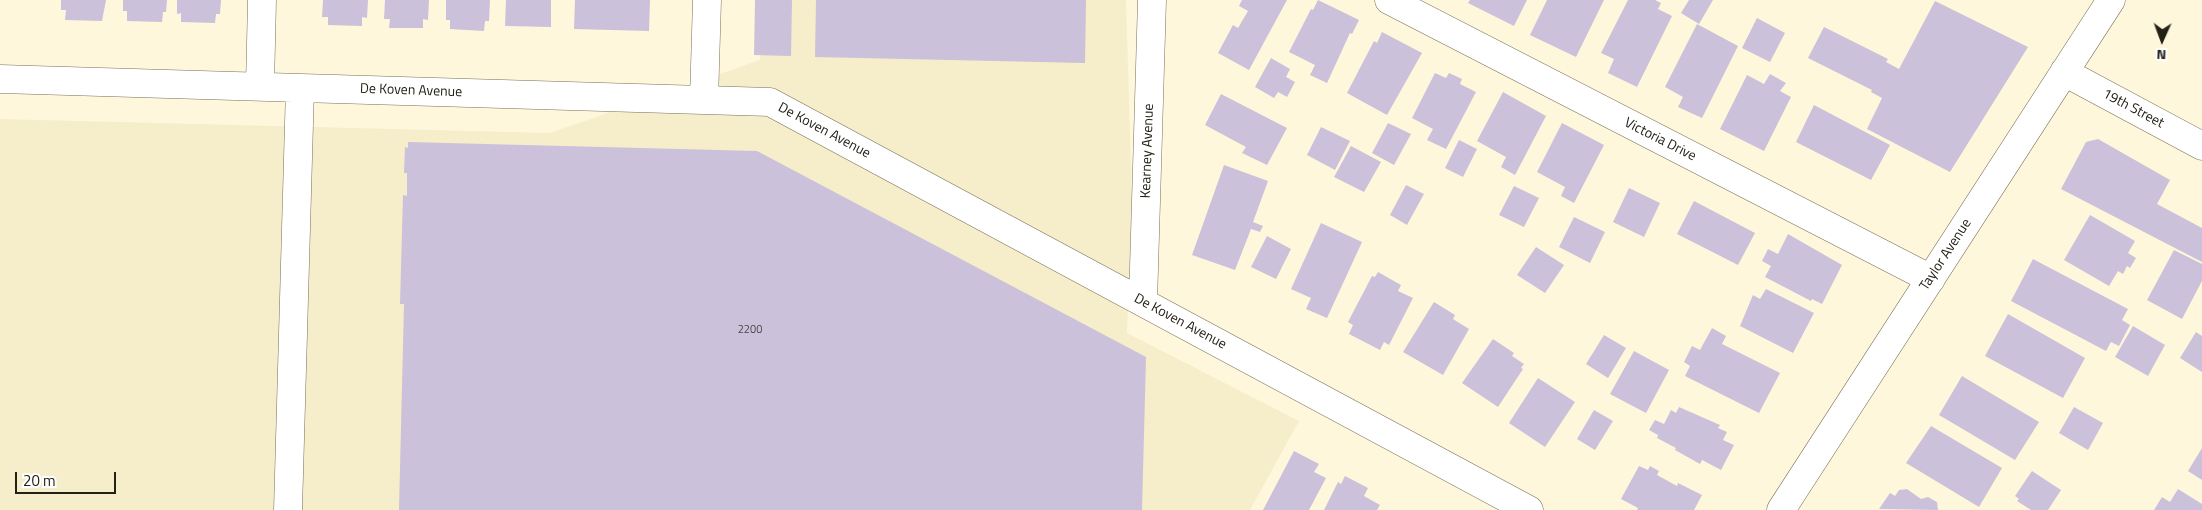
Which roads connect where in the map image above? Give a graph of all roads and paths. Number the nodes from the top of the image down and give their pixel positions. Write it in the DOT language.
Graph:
graph roads {
  1 [pos="262,0"];
  2 [pos="708,0"];
  3 [pos="1152,0"];
  4 [pos="1389,0"];
  5 [pos="2111,0"];
  6 [pos="2064,72"];
  7 [pos="0,79"];
  8 [pos="260,86"];
  9 [pos="300,88"];
  10 [pos="704,100"];
  11 [pos="2202,146"];
  12 [pos="1931,279"];
  13 [pos="1143,302"];
  14 [pos="288,510"];
  15 [pos="1529,510"];
  16 [pos="1781,510"];
  1 -- 8 [label="street"];
  2 -- 10 [label="street"];
  3 -- 13 [label="street, Kearney Avenue"];
  4 -- 12 [label="street, Victoria Drive"];
  5 -- 6 [label="street, Taylor Avenue"];
  6 -- 11 [label="street, 19th Street"];
  6 -- 12 [label="street, Taylor Avenue"];
  7 -- 8 [label="street, De Koven Avenue"];
  8 -- 9 [label="street, De Koven Avenue"];
  9 -- 10 [label="street, De Koven Avenue"];
  9 -- 14 [label="street"];
  10 -- 13 [label="street, De Koven Avenue"];
  12 -- 16 [label="street, Taylor Avenue"];
  13 -- 15 [label="street, De Koven Avenue"];
}
